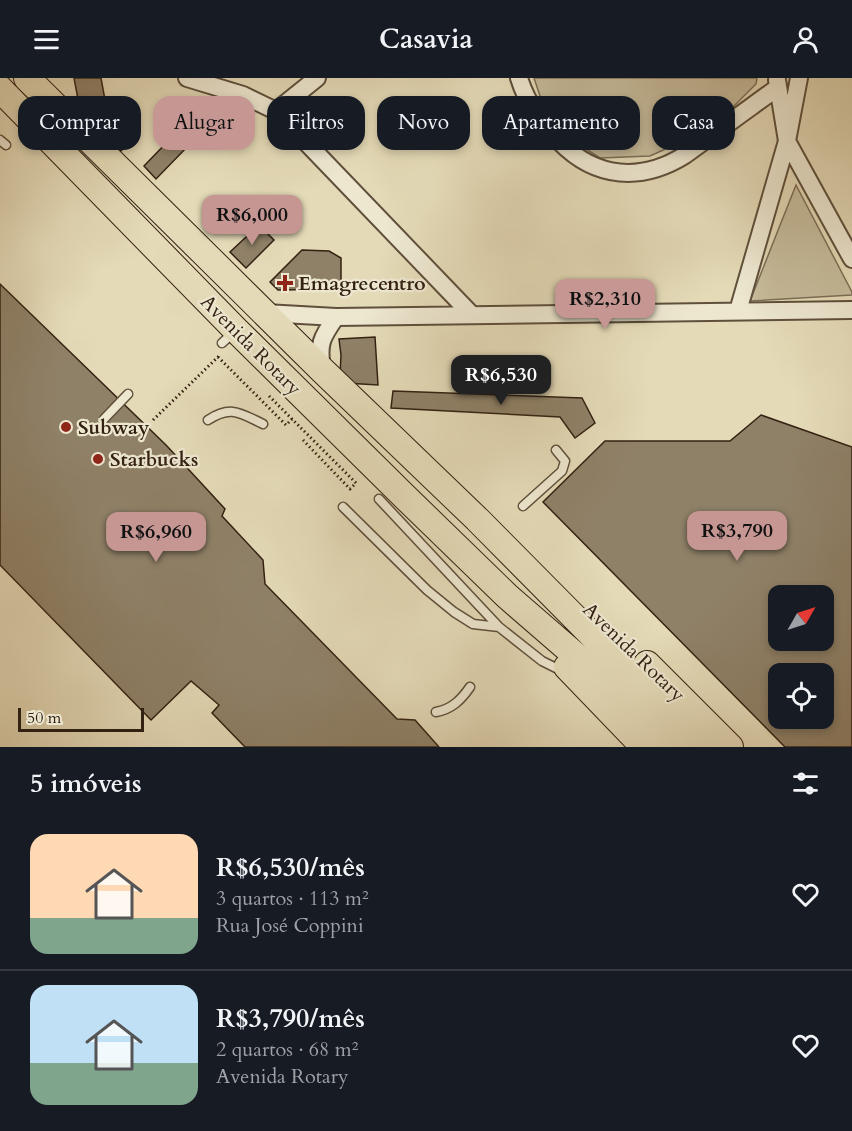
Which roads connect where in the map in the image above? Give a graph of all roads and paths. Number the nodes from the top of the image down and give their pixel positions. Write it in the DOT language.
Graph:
graph roads {
  1 [pos="187,78"];
  2 [pos="317,78"];
  3 [pos="519,78"];
  4 [pos="799,78"];
  5 [pos="38,83"];
  6 [pos="777,83"];
  7 [pos="0,89"];
  8 [pos="295,96"];
  9 [pos="267,107"];
  10 [pos="18,108"];
  11 [pos="787,141"];
  12 [pos="57,150"];
  13 [pos="313,150"];
  14 [pos="852,259"];
  15 [pos="852,310"];
  16 [pos="738,311"];
  17 [pos="265,313"];
  18 [pos="471,315"];
  19 [pos="336,317"];
  20 [pos="228,337"];
  21 [pos="218,357"];
  22 [pos="322,370"];
  23 [pos="128,394"];
  24 [pos="269,396"];
  25 [pos="104,419"];
  26 [pos="292,419"];
  27 [pos="153,420"];
  28 [pos="208,420"];
  29 [pos="263,424"];
  30 [pos="303,440"];
  31 [pos="556,450"];
  32 [pos="379,499"];
  33 [pos="343,507"];
  34 [pos="524,507"];
  35 [pos="477,519"];
  36 [pos="507,596"];
  37 [pos="499,627"];
  38 [pos="576,677"];
  39 [pos="470,687"];
  40 [pos="635,693"];
  41 [pos="436,712"];
  42 [pos="644,747"];
  43 [pos="674,747"];
  44 [pos="703,747"];
  45 [pos="730,747"];
  1 -- 9 [label="street"];
  2 -- 8 [label="street"];
  3 -- 6 [label="street"];
  4 -- 11 [label="street"];
  5 -- 17 [label="main road, Avenida Rotary"];
  6 -- 11 [label="street"];
  7 -- 10 [label="main road, Avenida Rotary"];
  11 -- 14 [label="street"];
  11 -- 16 [label="street"];
  12 -- 20 [label="main road, Avenida Rotary"];
  13 -- 18 [label="street"];
  15 -- 16 [label="street"];
  16 -- 18 [label="street"];
  17 -- 19 [label="street"];
  17 -- 22 [label="main road, Avenida Rotary"];
  18 -- 19 [label="street"];
  19 -- 22 [label="street"];
  20 -- 21 [label="path"];
  20 -- 36 [label="main road, Avenida Rotary"];
  21 -- 26 [label="path"];
  21 -- 27 [label="path"];
  22 -- 35 [label="main road, Avenida Rotary"];
  23 -- 25 [label="lane"];
  24 -- 26 [label="path"];
  26 -- 30 [label="path"];
  28 -- 29 [label="lane"];
  31 -- 34 [label="lane"];
  32 -- 37 [label="lane"];
  33 -- 37 [label="lane"];
  35 -- 40 [label="main road, Avenida Rotary"];
  35 -- 45 [label="main road, Avenida Rotary"];
  36 -- 38 [label="main road, Avenida Rotary"];
  36 -- 40 [label="main road, Avenida Rotary"];
  37 -- 38 [label="lane"];
  38 -- 42 [label="main road, Avenida Rotary"];
  39 -- 41 [label="lane"];
  40 -- 43 [label="main road"];
  40 -- 44 [label="main road"];
}
